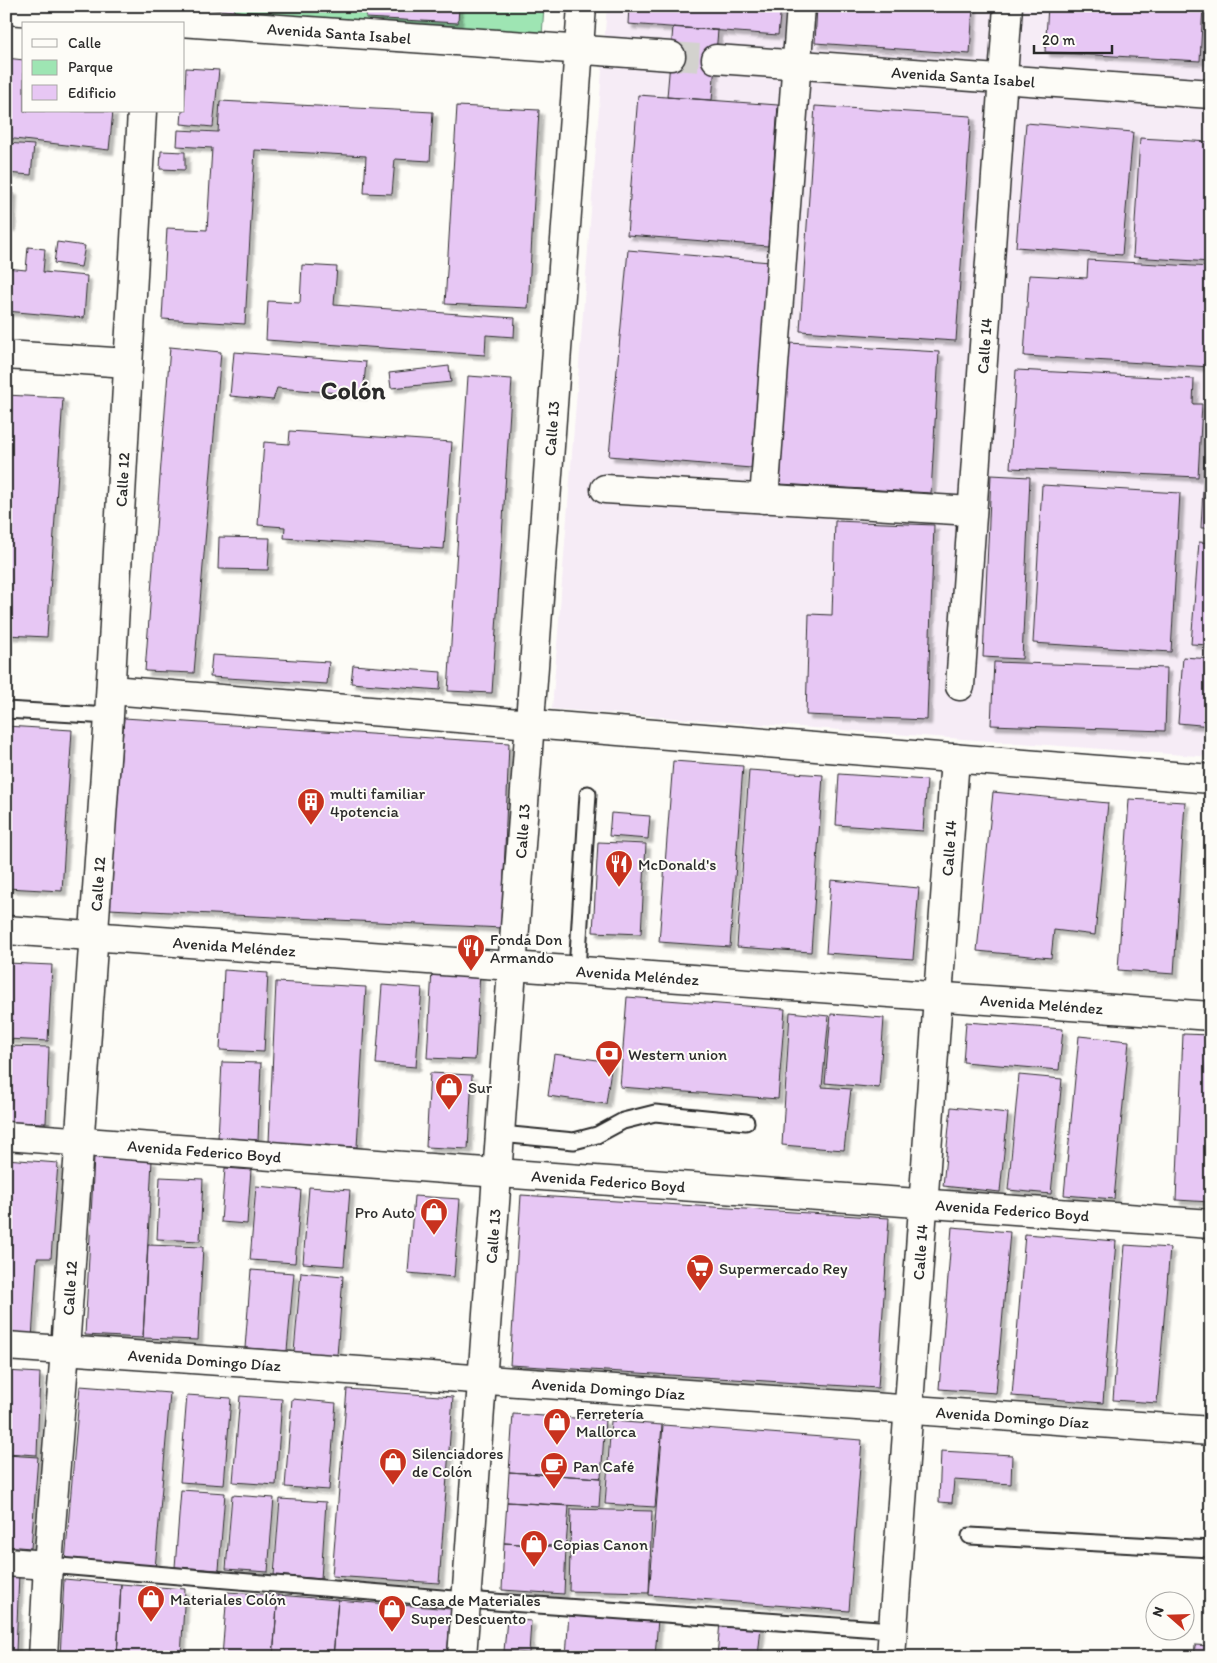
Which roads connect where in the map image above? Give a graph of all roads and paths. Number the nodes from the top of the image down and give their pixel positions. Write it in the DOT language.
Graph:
graph roads {
  1 [pos="582,6"];
  2 [pos="801,6"];
  3 [pos="1008,6"];
  4 [pos="6,10"];
  5 [pos="147,22"];
  6 [pos="185,24"];
  7 [pos="578,49"];
  8 [pos="671,56"];
  9 [pos="716,59"];
  10 [pos="797,64"];
  11 [pos="1003,79"];
  12 [pos="1211,94"];
  13 [pos="142,112"];
  14 [pos="6,355"];
  15 [pos="128,363"];
  16 [pos="605,489"];
  17 [pos="764,499"];
  18 [pos="972,511"];
  19 [pos="960,686"];
  20 [pos="110,703"];
  21 [pos="6,710"];
  22 [pos="530,724"];
  23 [pos="955,758"];
  24 [pos="1211,779"];
  25 [pos="588,794"];
  26 [pos="6,930"];
  27 [pos="94,936"];
  28 [pos="512,966"];
  29 [pos="577,970"];
  30 [pos="938,996"];
  31 [pos="1211,1016"];
  32 [pos="746,1122"];
  33 [pos="501,1134"];
  34 [pos="6,1136"];
  35 [pos="80,1141"];
  36 [pos="498,1173"];
  37 [pos="924,1202"];
  38 [pos="1211,1224"];
  39 [pos="6,1346"];
  40 [pos="65,1350"];
  41 [pos="482,1379"];
  42 [pos="909,1410"];
  43 [pos="1211,1431"];
  44 [pos="970,1536"];
  45 [pos="1211,1549"];
  46 [pos="6,1562"];
  47 [pos="48,1565"];
  48 [pos="466,1600"];
  49 [pos="894,1630"];
  50 [pos="43,1657"];
  51 [pos="462,1657"];
  52 [pos="892,1657"];
  1 -- 7 [label="street, Calle 13"];
  2 -- 10 [label="street"];
  3 -- 11 [label="street, Calle 14"];
  4 -- 5 [label="street, Avenida Santa Isabel"];
  6 -- 7 [label="street, Avenida Santa Isabel"];
  7 -- 8 [label="street, Avenida Santa Isabel"];
  7 -- 22 [label="street, Calle 13"];
  9 -- 10 [label="street, Avenida Santa Isabel"];
  10 -- 11 [label="street, Avenida Santa Isabel"];
  10 -- 17 [label="street"];
  11 -- 12 [label="street, Avenida Santa Isabel"];
  11 -- 18 [label="street, Calle 14"];
  13 -- 15 [label="street, Calle 12"];
  14 -- 15 [label="street"];
  15 -- 20 [label="street, Calle 12"];
  16 -- 17 [label="street"];
  17 -- 18 [label="street"];
  18 -- 19 [label="street, Calle 14"];
  20 -- 21 [label="lane"];
  20 -- 22 [label="street"];
  20 -- 27 [label="street, Calle 12"];
  22 -- 23 [label="street"];
  22 -- 28 [label="street, Calle 13"];
  23 -- 24 [label="street"];
  23 -- 30 [label="street, Calle 14"];
  25 -- 29 [label="lane"];
  26 -- 27 [label="street, Avenida Meléndez"];
  27 -- 28 [label="street, Avenida Meléndez"];
  27 -- 35 [label="street, Calle 12"];
  28 -- 29 [label="street, Avenida Meléndez"];
  28 -- 33 [label="street, Calle 13"];
  29 -- 30 [label="street, Avenida Meléndez"];
  30 -- 31 [label="street, Avenida Meléndez"];
  30 -- 37 [label="street, Calle 14"];
  32 -- 33 [label="lane"];
  33 -- 36 [label="street, Calle 13"];
  34 -- 35 [label="street, Avenida Federico Boyd"];
  35 -- 36 [label="street, Avenida Federico Boyd"];
  35 -- 40 [label="street, Calle 12"];
  36 -- 37 [label="street, Avenida Federico Boyd"];
  36 -- 41 [label="street, Calle 13"];
  37 -- 38 [label="street, Avenida Federico Boyd"];
  37 -- 42 [label="street, Calle 14"];
  39 -- 40 [label="street, Avenida Domingo Díaz"];
  40 -- 41 [label="street, Avenida Domingo Díaz"];
  40 -- 47 [label="street, Calle 12"];
  41 -- 42 [label="street, Avenida Domingo Díaz"];
  41 -- 48 [label="street, Calle 13"];
  42 -- 43 [label="street, Avenida Domingo Díaz"];
  42 -- 49 [label="street, Calle 14"];
  44 -- 45 [label="lane"];
  46 -- 47 [label="street"];
  47 -- 48 [label="lane"];
  47 -- 50 [label="street, Calle 12"];
  48 -- 49 [label="lane"];
  48 -- 51 [label="street, Calle 13"];
  49 -- 52 [label="street, Calle 14"];
}
